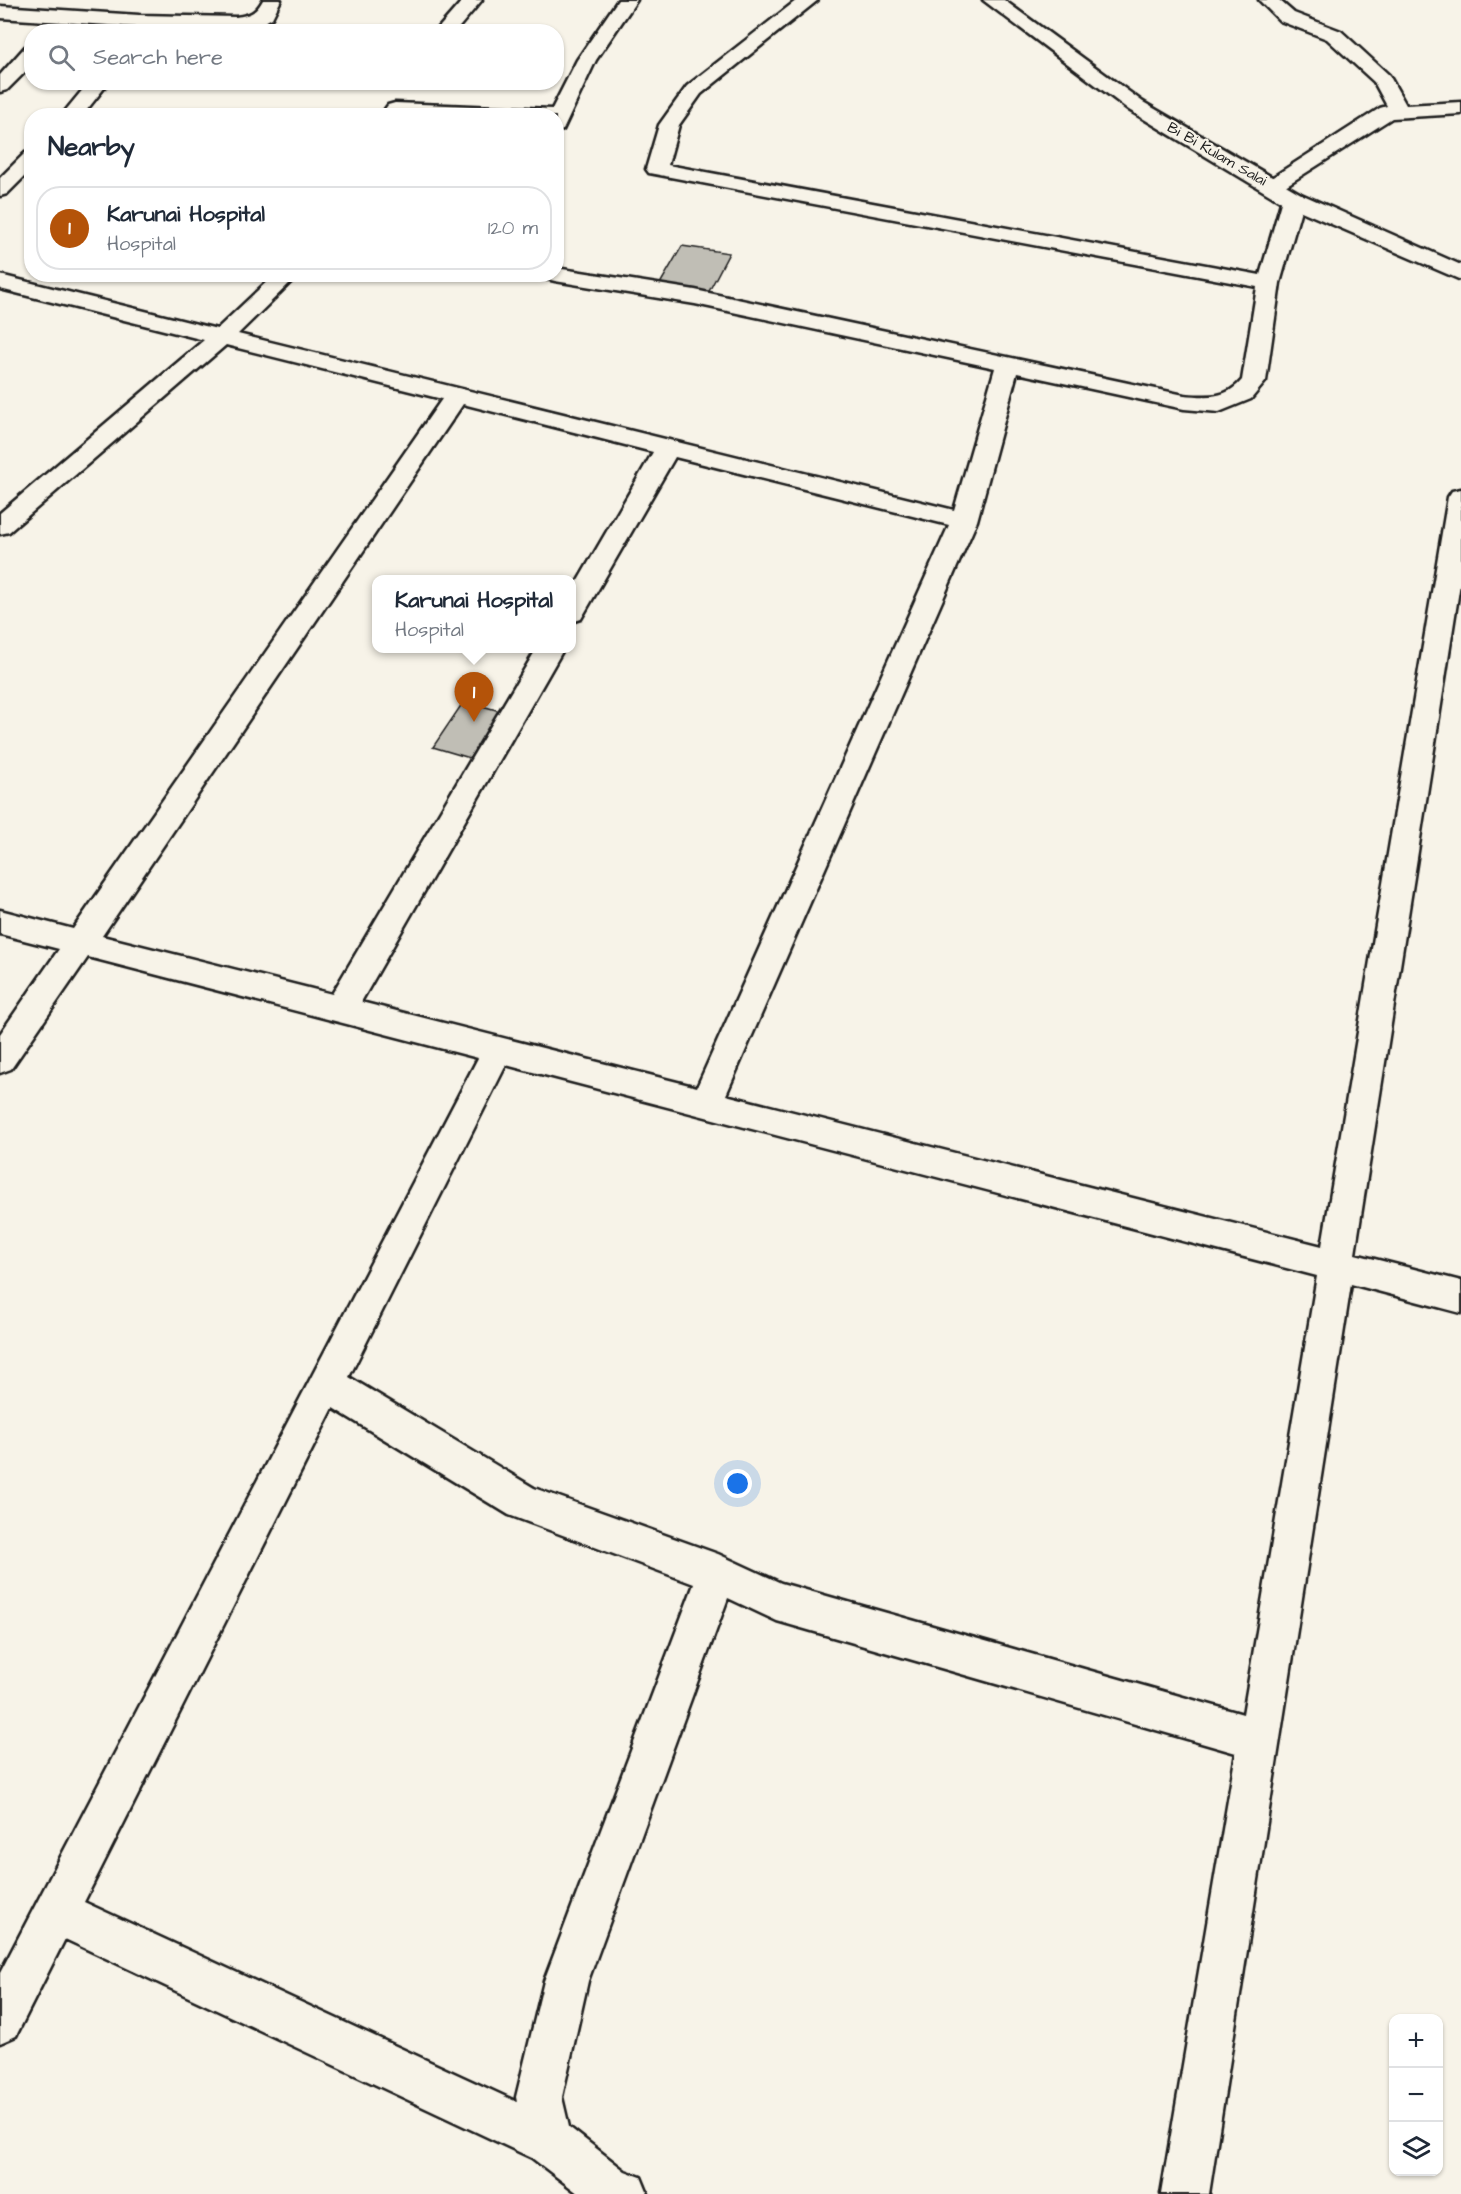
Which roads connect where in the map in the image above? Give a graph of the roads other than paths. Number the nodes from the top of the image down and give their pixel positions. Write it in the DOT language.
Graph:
graph roads {
  1 [pos="152,0"];
  2 [pos="272,0"];
  3 [pos="473,0"];
  4 [pos="628,0"];
  5 [pos="810,0"];
  6 [pos="992,0"];
  7 [pos="1268,0"];
  8 [pos="0,12"];
  9 [pos="53,14"];
  10 [pos="48,24"];
  11 [pos="122,24"];
  12 [pos="137,24"];
  13 [pos="203,24"];
  14 [pos="451,24"];
  15 [pos="24,62"];
  16 [pos="0,86"];
  17 [pos="93,90"];
  18 [pos="400,90"];
  19 [pos="78,108"];
  20 [pos="396,108"];
  21 [pos="1461,108"];
  22 [pos="564,109"];
  23 [pos="1400,112"];
  24 [pos="24,165"];
  25 [pos="1272,186"];
  26 [pos="24,192"];
  27 [pos="1293,199"];
  28 [pos="1461,273"];
  29 [pos="564,275"];
  30 [pos="279,282"];
  31 [pos="1269,283"];
  32 [pos="7,287"];
  33 [pos="221,337"];
  34 [pos="1008,364"];
  35 [pos="457,395"];
  36 [pos="668,447"];
  37 [pos="1461,497"];
  38 [pos="964,520"];
  39 [pos="0,526"];
  40 [pos="576,606"];
  41 [pos="548,653"];
  42 [pos="0,922"];
  43 [pos="79,943"];
  44 [pos="340,1009"];
  45 [pos="498,1050"];
  46 [pos="0,1060"];
  47 [pos="706,1103"];
  48 [pos="1335,1265"];
  49 [pos="1461,1297"];
  50 [pos="327,1384"];
  51 [pos="718,1573"];
  52 [pos="1258,1739"];
  53 [pos="56,1912"];
  54 [pos="0,2020"];
  55 [pos="549,2141"];
  56 [pos="624,2194"];
  57 [pos="1185,2194"];
  1 -- 12 [label="street"];
  2 -- 13 [label="street"];
  3 -- 14 [label="street"];
  4 -- 22 [label="street"];
  5 -- 31 [label="street"];
  6 -- 25 [label="street, Bi Bi Kulam Salai"];
  7 -- 23 [label="street"];
  8 -- 9 [label="street"];
  9 -- 10 [label="street"];
  9 -- 11 [label="street"];
  15 -- 16 [label="street"];
  17 -- 19 [label="street"];
  18 -- 20 [label="street"];
  21 -- 23 [label="street"];
  23 -- 25 [label="street"];
  24 -- 26 [label="street"];
  25 -- 27 [label="street, Bi Bi Kulam Salai"];
  27 -- 28 [label="street, Bi Bi Kulam Salai"];
  27 -- 31 [label="street"];
  29 -- 34 [label="street"];
  30 -- 33 [label="street"];
  31 -- 34 [label="street"];
  32 -- 33 [label="street"];
  33 -- 35 [label="street"];
  33 -- 39 [label="street"];
  34 -- 38 [label="street"];
  35 -- 36 [label="street"];
  35 -- 43 [label="street"];
  36 -- 38 [label="street"];
  36 -- 40 [label="street"];
  37 -- 48 [label="street"];
  38 -- 47 [label="street"];
  41 -- 44 [label="street"];
  42 -- 43 [label="street"];
  43 -- 44 [label="street"];
  43 -- 46 [label="street"];
  44 -- 45 [label="street"];
  45 -- 47 [label="street"];
  45 -- 50 [label="street"];
  47 -- 48 [label="street"];
  48 -- 49 [label="street"];
  48 -- 52 [label="street"];
  50 -- 51 [label="street"];
  50 -- 53 [label="street"];
  51 -- 52 [label="street"];
  51 -- 55 [label="street"];
  52 -- 57 [label="street"];
  53 -- 54 [label="street"];
  53 -- 55 [label="street"];
  55 -- 56 [label="street"];
}
